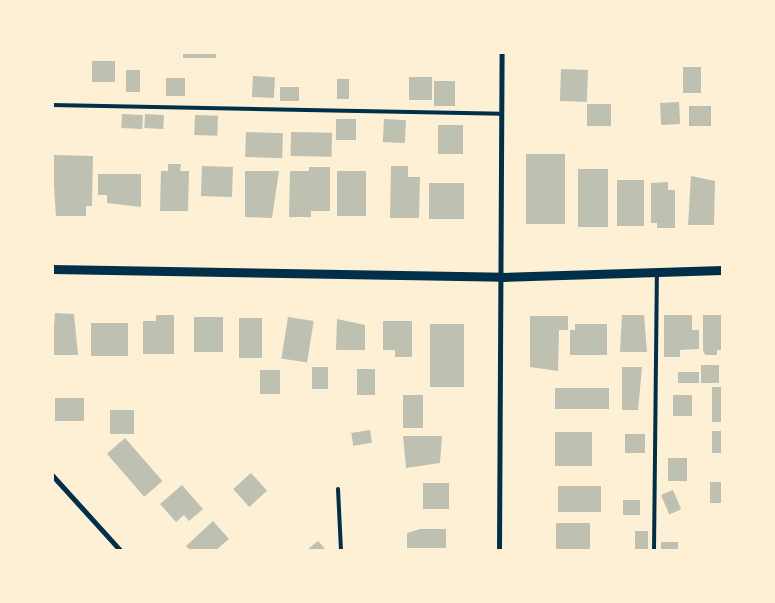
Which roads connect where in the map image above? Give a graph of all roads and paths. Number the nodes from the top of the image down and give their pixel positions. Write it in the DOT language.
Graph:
graph roads {
  1 [pos="502,52"];
  2 [pos="52,106"];
  3 [pos="502,114"];
  4 [pos="52,269"];
  5 [pos="722,270"];
  6 [pos="657,273"];
  7 [pos="503,277"];
  8 [pos="52,475"];
  9 [pos="338,489"];
  10 [pos="120,550"];
  11 [pos="341,550"];
  12 [pos="499,550"];
  13 [pos="654,550"];
  1 -- 3 [label="street"];
  2 -- 3 [label="lane"];
  3 -- 7 [label="street"];
  4 -- 7 [label="street"];
  5 -- 6 [label="street"];
  6 -- 7 [label="street"];
  6 -- 13 [label="lane"];
  7 -- 12 [label="street"];
  8 -- 10 [label="street"];
  9 -- 11 [label="lane"];
}
